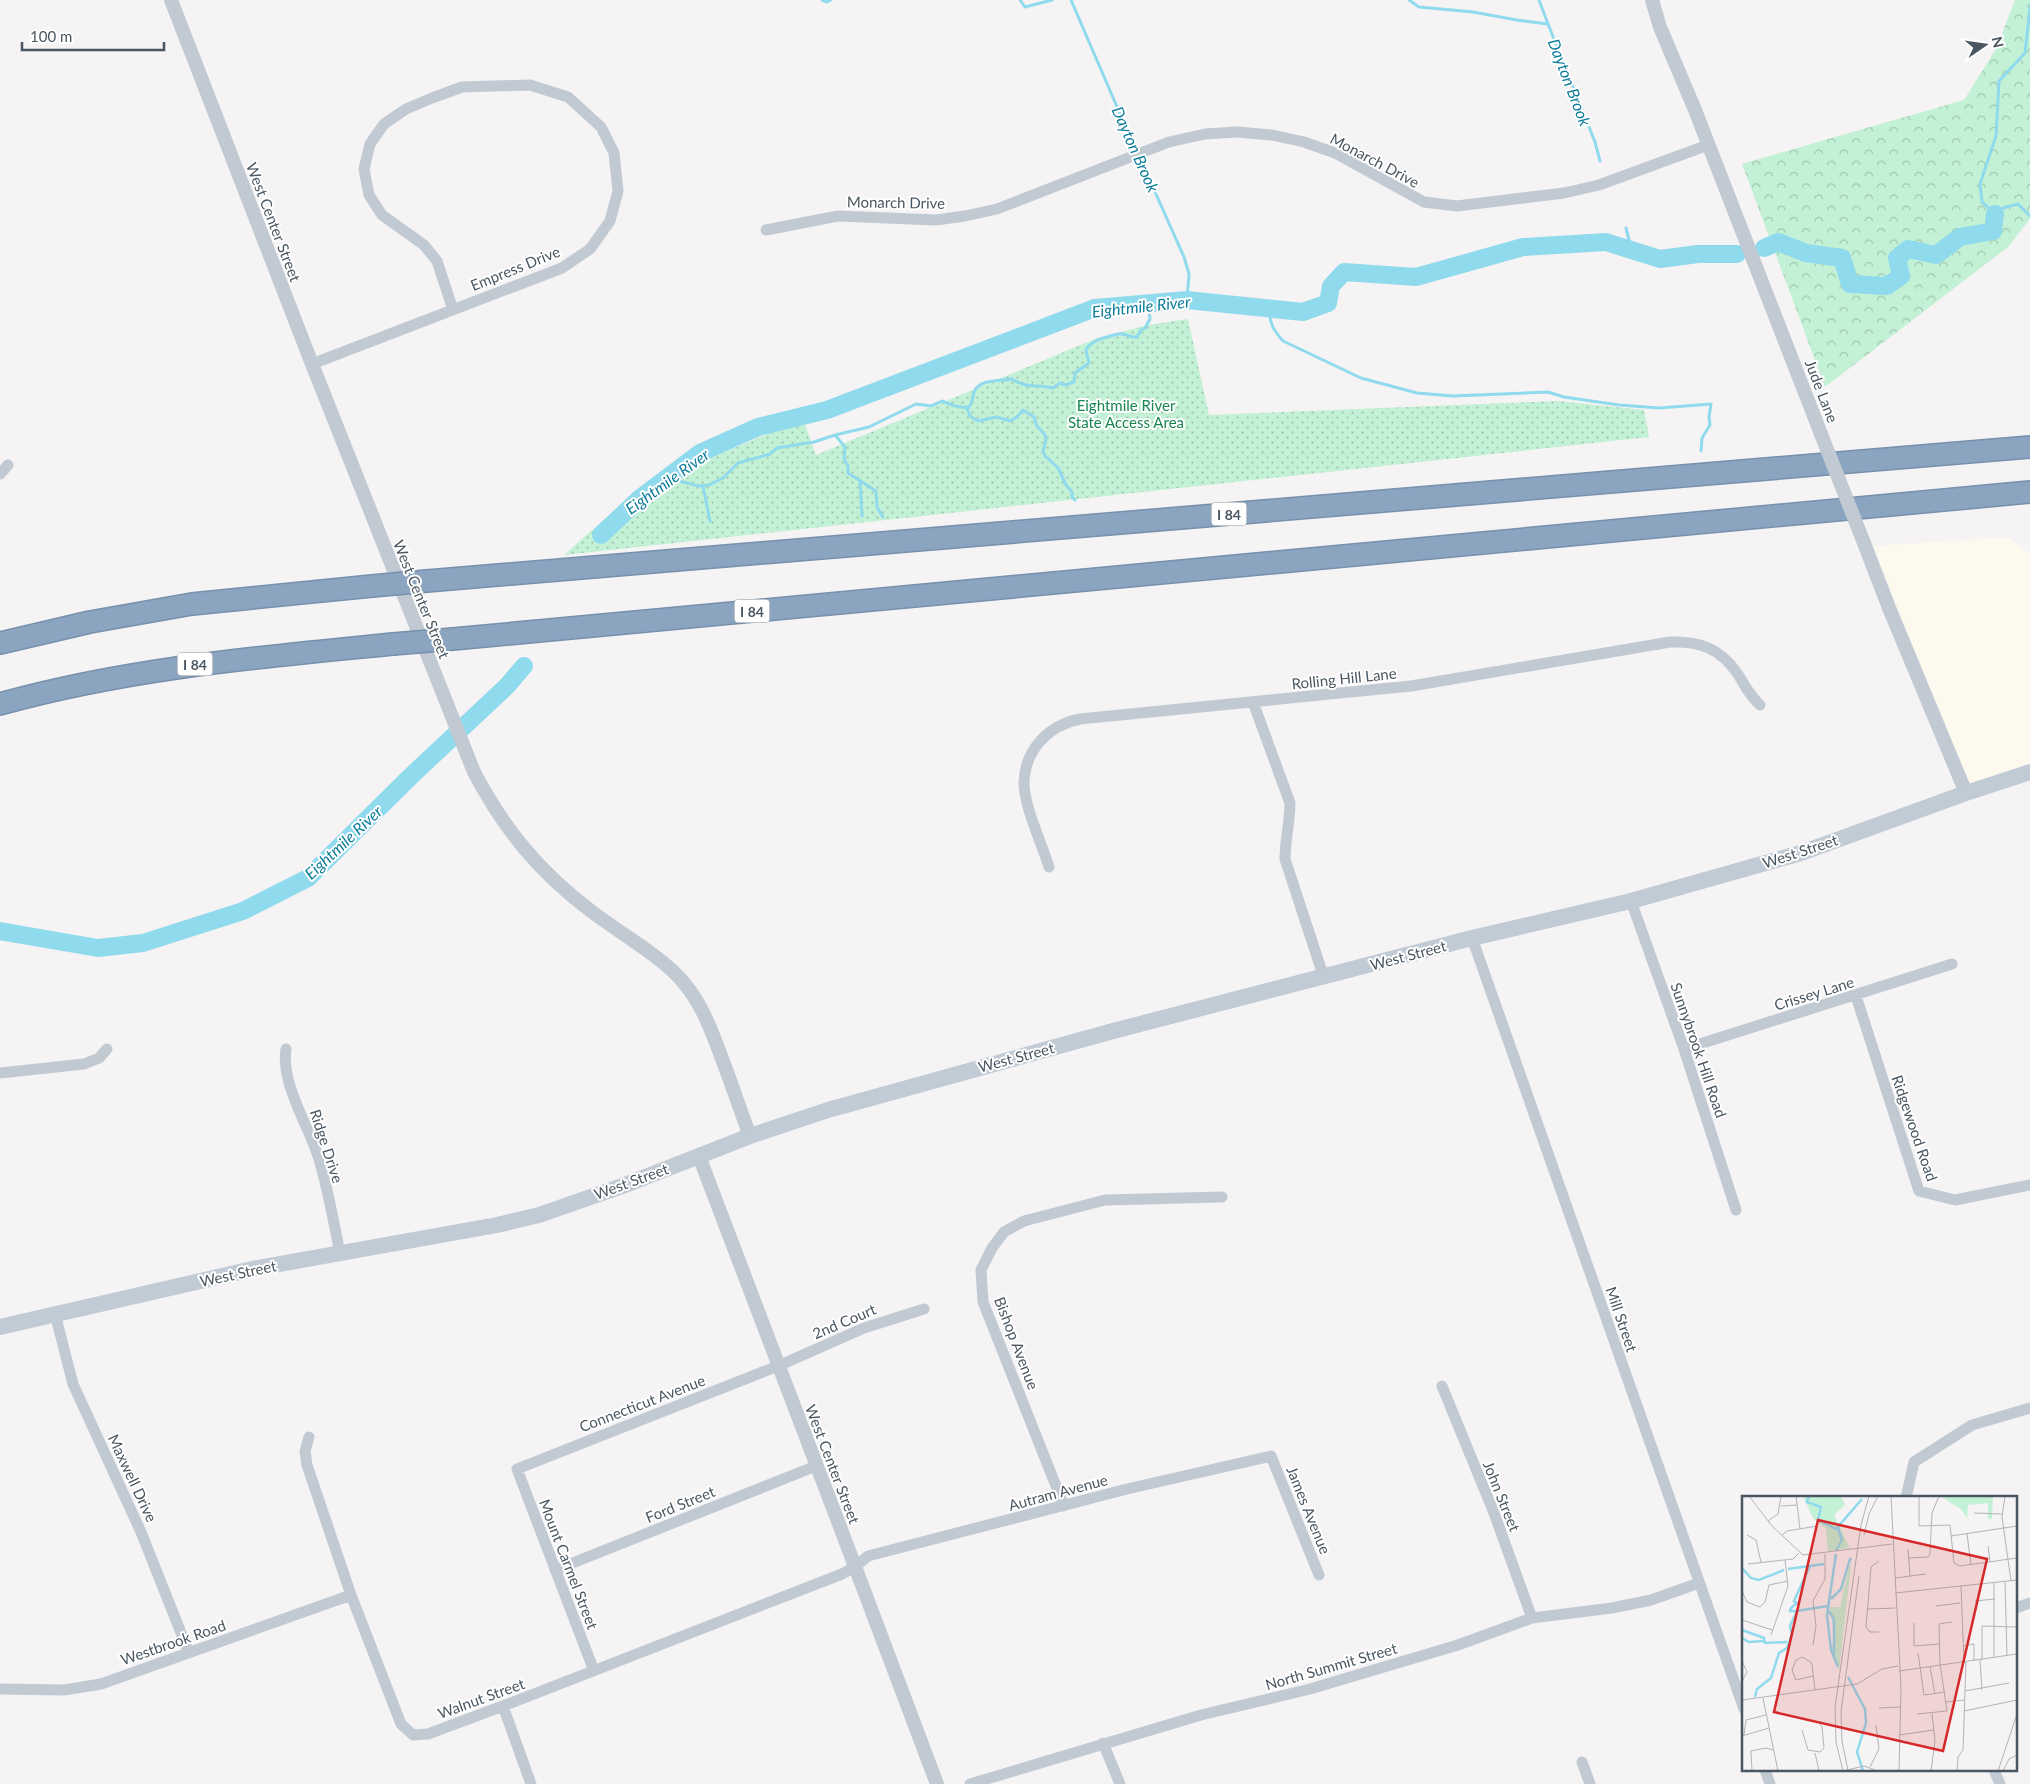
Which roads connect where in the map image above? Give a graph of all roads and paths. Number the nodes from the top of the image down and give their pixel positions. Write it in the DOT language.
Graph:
graph roads {
  1 [pos="171,0"];
  2 [pos="1652,0"];
  3 [pos="1708,145"];
  4 [pos="766,230"];
  5 [pos="453,310"];
  6 [pos="312,364"];
  7 [pos="2030,447"];
  8 [pos="2030,493"];
  9 [pos="0,643"];
  10 [pos="1253,702"];
  11 [pos="0,704"];
  12 [pos="1760,705"];
  13 [pos="2030,772"];
  14 [pos="1966,793"];
  15 [pos="1049,867"];
  16 [pos="1631,901"];
  17 [pos="1472,938"];
  18 [pos="1952,964"];
  19 [pos="1324,978"];
  20 [pos="1856,996"];
  21 [pos="107,1049"];
  22 [pos="286,1049"];
  23 [pos="1684,1049"];
  24 [pos="0,1073"];
  25 [pos="750,1136"];
  26 [pos="699,1156"];
  27 [pos="2030,1185"];
  28 [pos="1222,1197"];
  29 [pos="1736,1210"];
  30 [pos="340,1253"];
  31 [pos="924,1309"];
  32 [pos="56,1314"];
  33 [pos="0,1326"];
  34 [pos="778,1366"];
  35 [pos="1442,1386"];
  36 [pos="2030,1408"];
  37 [pos="309,1437"];
  38 [pos="1271,1456"];
  39 [pos="816,1466"];
  40 [pos="517,1469"];
  41 [pos="1906,1496"];
  42 [pos="1064,1506"];
  43 [pos="856,1566"];
  44 [pos="555,1570"];
  45 [pos="1319,1575"];
  46 [pos="1699,1583"];
  47 [pos="351,1595"];
  48 [pos="2030,1603"];
  49 [pos="2018,1607"];
  50 [pos="1532,1618"];
  51 [pos="189,1653"];
  52 [pos="594,1671"];
  53 [pos="0,1689"];
  54 [pos="1742,1703"];
  55 [pos="504,1706"];
  56 [pos="1103,1743"];
  57 [pos="1582,1762"];
  58 [pos="1766,1772"];
  59 [pos="1995,1772"];
  60 [pos="531,1784"];
  61 [pos="937,1784"];
  62 [pos="970,1784"];
  63 [pos="1120,1784"];
  64 [pos="1590,1784"];
  65 [pos="1770,1784"];
  66 [pos="2000,1784"];
  1 -- 6 [label="street, West Center Street"];
  2 -- 3 [label="street, Jude Lane"];
  3 -- 4 [label="street, Monarch Drive"];
  3 -- 14 [label="street, Jude Lane, bridge"];
  5 -- 5 [label="street, Empress Drive"];
  5 -- 6 [label="street, Empress Drive"];
  6 -- 25 [label="street, West Center Street"];
  7 -- 9 [label="highway, I 84, bridge"];
  8 -- 11 [label="highway, I 84, bridge"];
  10 -- 12 [label="street, Rolling Hill Lane"];
  10 -- 15 [label="street, Rolling Hill Lane"];
  10 -- 19 [label="street"];
  13 -- 14 [label="main road, West Street"];
  14 -- 16 [label="main road, West Street"];
  16 -- 17 [label="main road, West Street"];
  16 -- 23 [label="street, Sunnybrook Hill Road"];
  17 -- 19 [label="main road, West Street"];
  17 -- 46 [label="street, Mill Street"];
  18 -- 20 [label="street, Crissey Lane"];
  19 -- 25 [label="main road, West Street"];
  20 -- 23 [label="street, Crissey Lane"];
  20 -- 27 [label="street, Ridgewood Road"];
  21 -- 24 [label="street"];
  22 -- 30 [label="street, Ridge Drive"];
  23 -- 29 [label="street, Sunnybrook Hill Road"];
  25 -- 26 [label="main road, West Street"];
  26 -- 30 [label="main road, West Street"];
  26 -- 34 [label="street, West Center Street"];
  28 -- 42 [label="street, Bishop Avenue"];
  30 -- 32 [label="main road, West Street"];
  31 -- 34 [label="street, 2nd Court"];
  32 -- 33 [label="main road, West Street"];
  32 -- 51 [label="street, Maxwell Drive"];
  34 -- 39 [label="street, West Center Street"];
  34 -- 40 [label="street, Connecticut Avenue"];
  35 -- 50 [label="street, John Street"];
  36 -- 41 [label="street"];
  37 -- 47 [label="street, Walnut Street"];
  38 -- 42 [label="street, Autram Avenue"];
  38 -- 45 [label="street, James Avenue"];
  39 -- 43 [label="street, West Center Street"];
  39 -- 44 [label="street, Ford Street"];
  40 -- 44 [label="street, Mount Carmel Street"];
  42 -- 43 [label="street, Autram Avenue"];
  43 -- 52 [label="street, Walnut Street"];
  43 -- 61 [label="street, West Center Street"];
  44 -- 52 [label="street, Mount Carmel Street"];
  46 -- 50 [label="street, North Summit Street"];
  46 -- 54 [label="street, Mill Street"];
  47 -- 51 [label="street, Westbrook Road"];
  47 -- 55 [label="street, Walnut Street"];
  48 -- 49 [label="street"];
  50 -- 56 [label="street, North Summit Street"];
  51 -- 53 [label="street, Westbrook Road"];
  52 -- 55 [label="street, Walnut Street"];
  55 -- 60 [label="street"];
  56 -- 62 [label="street, North Summit Street"];
  56 -- 63 [label="street"];
  57 -- 64 [label="street"];
  58 -- 65 [label="street"];
  59 -- 66 [label="street"];
}
